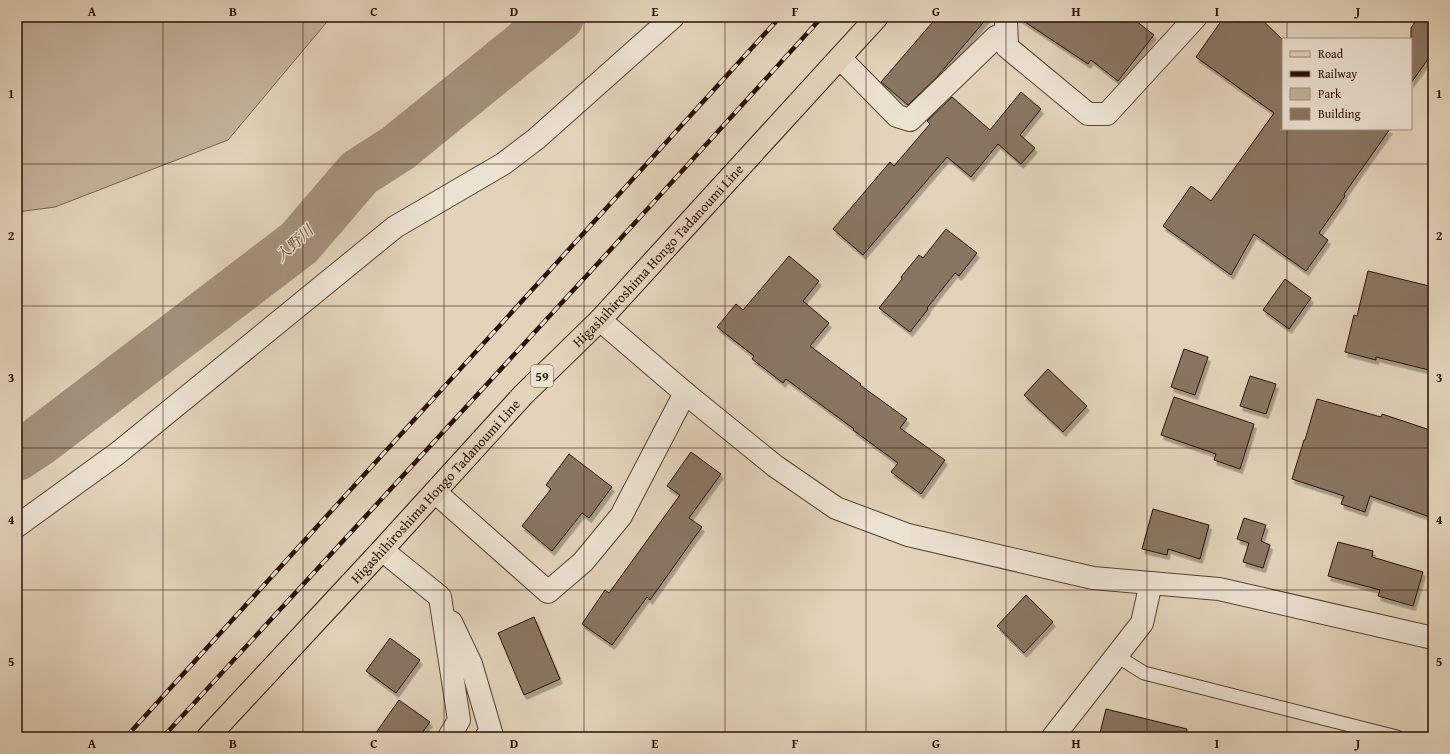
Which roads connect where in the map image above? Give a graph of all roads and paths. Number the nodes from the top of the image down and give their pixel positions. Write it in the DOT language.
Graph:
graph roads {
  1 [pos="673,17"];
  2 [pos="877,17"];
  3 [pos="1196,17"];
  4 [pos="1007,25"];
  5 [pos="840,58"];
  6 [pos="600,320"];
  7 [pos="685,393"];
  8 [pos="435,492"];
  9 [pos="17,526"];
  10 [pos="382,550"];
  11 [pos="1151,583"];
  12 [pos="1433,638"];
  13 [pos="1117,656"];
  14 [pos="461,665"];
  15 [pos="208,737"];
  16 [pos="449,737"];
  17 [pos="486,737"];
  18 [pos="1053,737"];
  19 [pos="1397,737"];
  1 -- 9 [label="street"];
  2 -- 5 [label="main road, Higashihiroshima Hongo Tadanoumi Line / 59"];
  3 -- 4 [label="street"];
  4 -- 5 [label="street"];
  5 -- 6 [label="main road, Higashihiroshima Hongo Tadanoumi Line / 59"];
  6 -- 7 [label="street"];
  6 -- 8 [label="main road, Higashihiroshima Hongo Tadanoumi Line / 59"];
  7 -- 8 [label="street"];
  7 -- 11 [label="street"];
  8 -- 10 [label="main road, Higashihiroshima Hongo Tadanoumi Line / 59"];
  10 -- 14 [label="street"];
  10 -- 15 [label="main road, Higashihiroshima Hongo Tadanoumi Line / 59"];
  11 -- 12 [label="street"];
  11 -- 13 [label="street"];
  13 -- 18 [label="street"];
  13 -- 19 [label="lane"];
  14 -- 16 [label="street"];
  14 -- 17 [label="street"];
}
